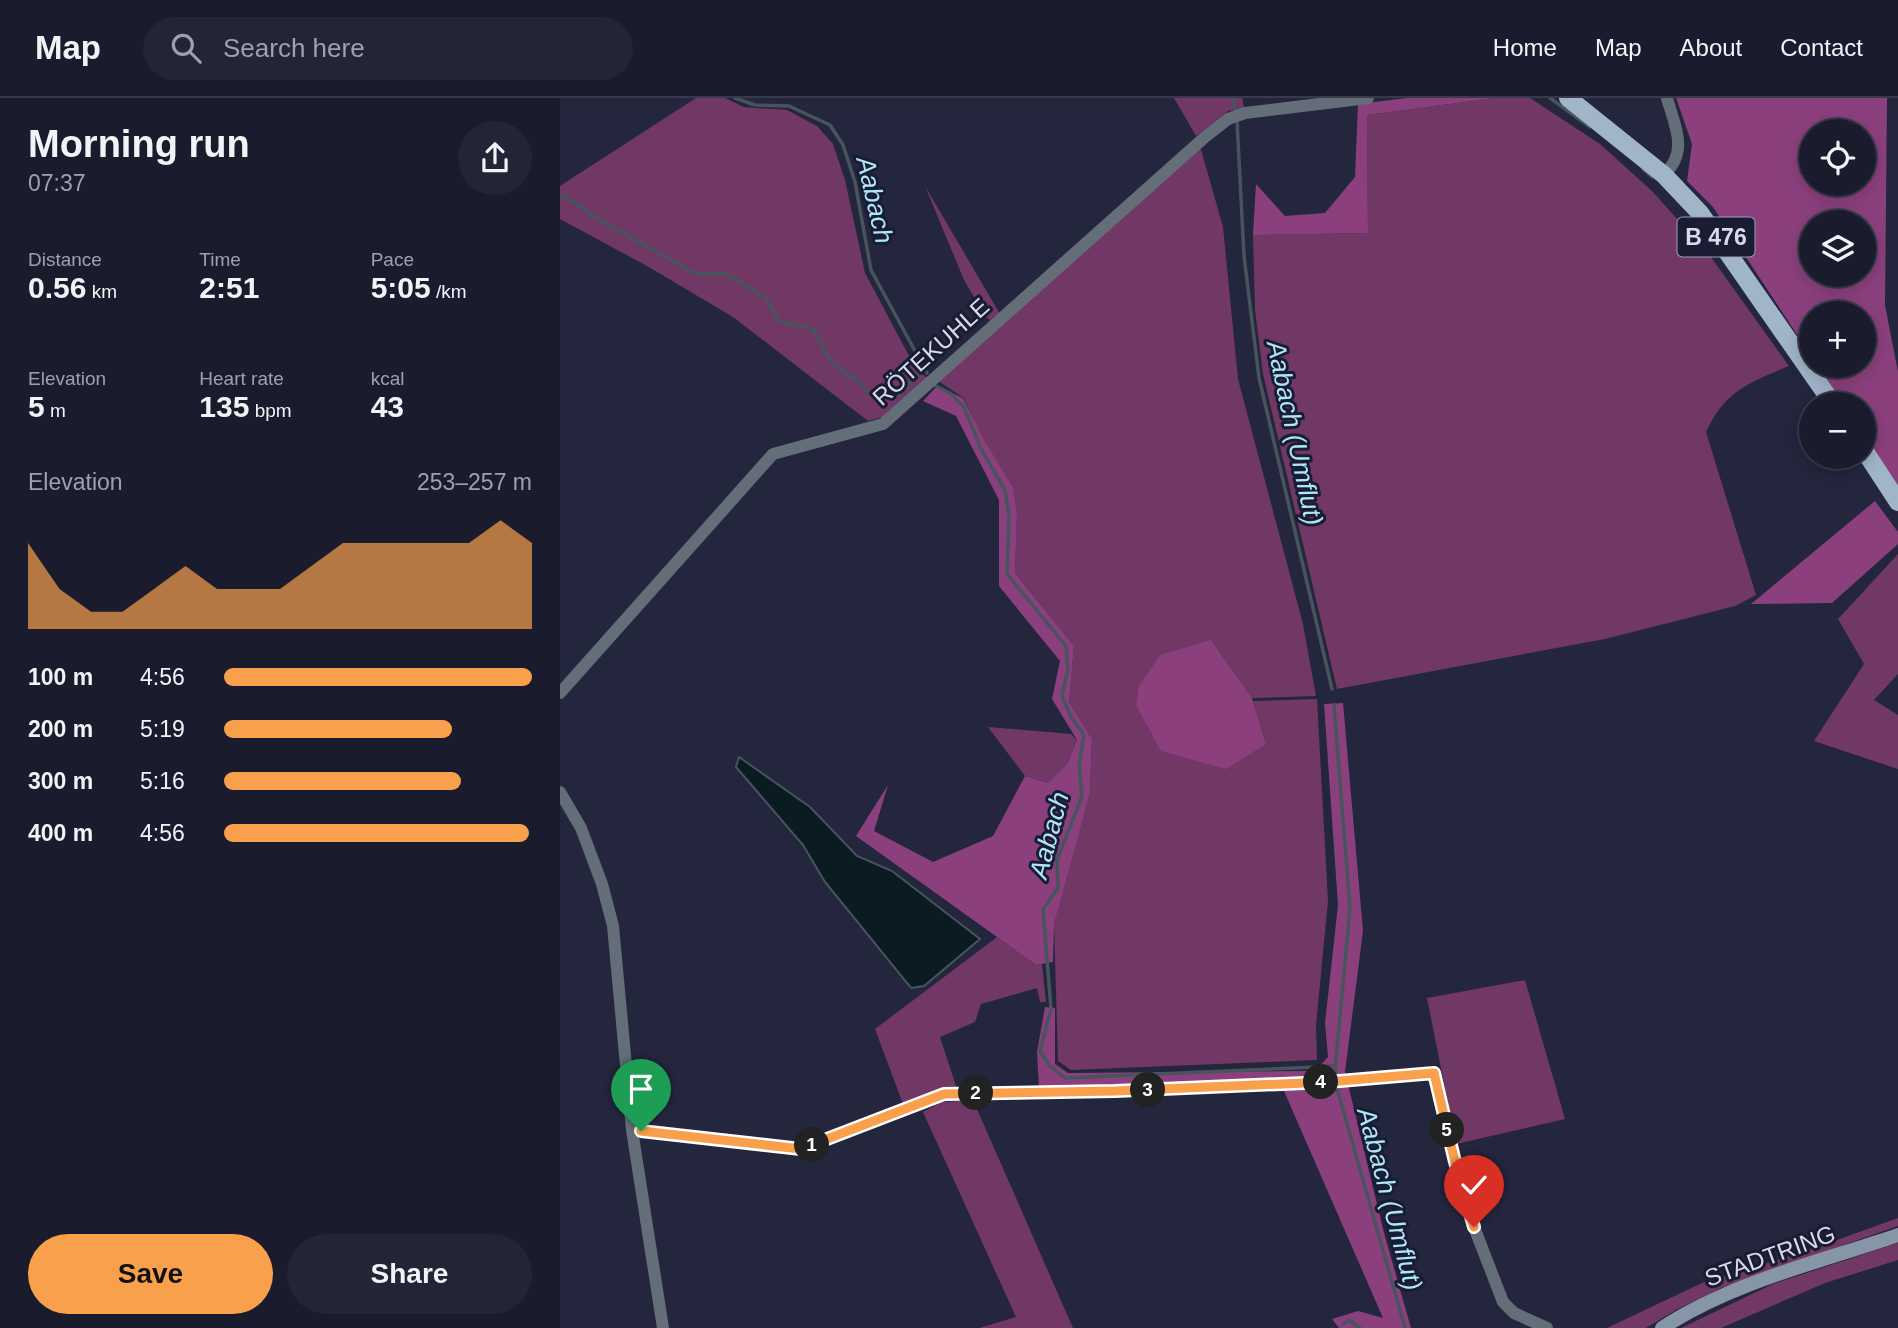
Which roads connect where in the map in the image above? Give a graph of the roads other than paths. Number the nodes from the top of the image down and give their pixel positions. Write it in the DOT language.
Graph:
graph roads {
  1 [pos="1368,98"];
  2 [pos="1568,98"];
  3 [pos="1667,98"];
  4 [pos="1664,175"];
  5 [pos="1825,392"];
  6 [pos="1876,468"];
  7 [pos="1898,502"];
  8 [pos="560,693"];
  9 [pos="560,792"];
  10 [pos="632,1130"];
  11 [pos="1898,1235"];
  12 [pos="663,1328"];
  13 [pos="1547,1328"];
  14 [pos="1662,1328"];
  1 -- 8 [label="street, RÖTEKUHLE"];
  2 -- 4 [label="main road, B 476"];
  3 -- 4 [label="street"];
  4 -- 5 [label="main road, B 476"];
  6 -- 7 [label="main road"];
  9 -- 10 [label="street"];
  10 -- 12 [label="street"];
  10 -- 13 [label="street"];
  11 -- 14 [label="street, STADTRING"];
}
